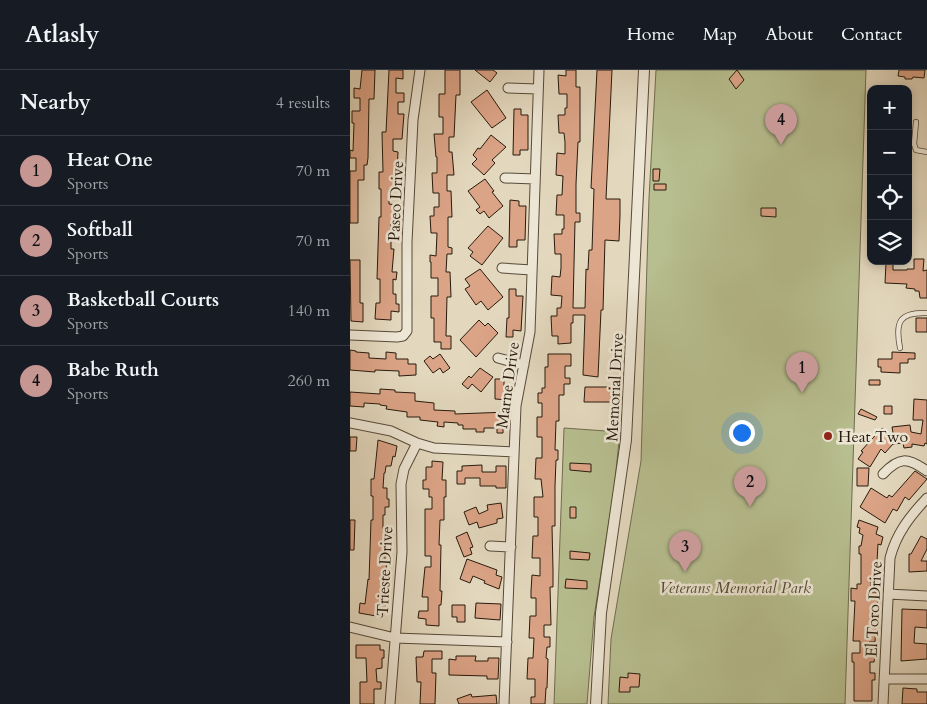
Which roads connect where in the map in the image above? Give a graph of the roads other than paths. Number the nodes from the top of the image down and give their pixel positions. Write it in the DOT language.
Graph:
graph roads {
  1 [pos="420,70"];
  2 [pos="539,70"];
  3 [pos="644,70"];
  4 [pos="508,88"];
  5 [pos="538,89"];
  6 [pos="916,122"];
  7 [pos="927,152"];
  8 [pos="505,178"];
  9 [pos="535,180"];
  10 [pos="502,268"];
  11 [pos="532,270"];
  12 [pos="927,314"];
  13 [pos="350,335"];
  14 [pos="900,348"];
  15 [pos="498,358"];
  16 [pos="524,365"];
  17 [pos="350,423"];
  18 [pos="417,443"];
  19 [pos="514,452"];
  20 [pos="927,471"];
  21 [pos="883,474"];
  22 [pos="927,498"];
  23 [pos="490,546"];
  24 [pos="511,547"];
  25 [pos="888,594"];
  26 [pos="927,596"];
  27 [pos="350,627"];
  28 [pos="395,638"];
  29 [pos="507,642"];
  30 [pos="884,679"];
  31 [pos="927,679"];
  32 [pos="390,704"];
  33 [pos="504,704"];
  34 [pos="596,704"];
  35 [pos="883,704"];
  1 -- 13 [label="street, Paseo Drive"];
  2 -- 5 [label="street, Marne Drive"];
  3 -- 34 [label="street, Memorial Drive"];
  4 -- 5 [label="street"];
  5 -- 9 [label="street, Marne Drive"];
  6 -- 7 [label="lane"];
  8 -- 9 [label="street"];
  9 -- 11 [label="street, Marne Drive"];
  10 -- 11 [label="street"];
  11 -- 16 [label="street, Marne Drive"];
  12 -- 14 [label="lane"];
  15 -- 16 [label="street"];
  16 -- 19 [label="street, Marne Drive"];
  17 -- 18 [label="street"];
  18 -- 19 [label="street"];
  18 -- 28 [label="street, Trieste Drive"];
  19 -- 24 [label="street, Marne Drive"];
  20 -- 21 [label="street"];
  22 -- 25 [label="street, El Toro Drive"];
  23 -- 24 [label="street"];
  24 -- 29 [label="street, Marne Drive"];
  25 -- 26 [label="street"];
  25 -- 30 [label="street, El Toro Drive"];
  27 -- 28 [label="street"];
  28 -- 29 [label="street"];
  28 -- 32 [label="street, Trieste Drive"];
  29 -- 33 [label="street, Marne Drive"];
  30 -- 31 [label="street"];
  30 -- 35 [label="street, El Toro Drive"];
}
